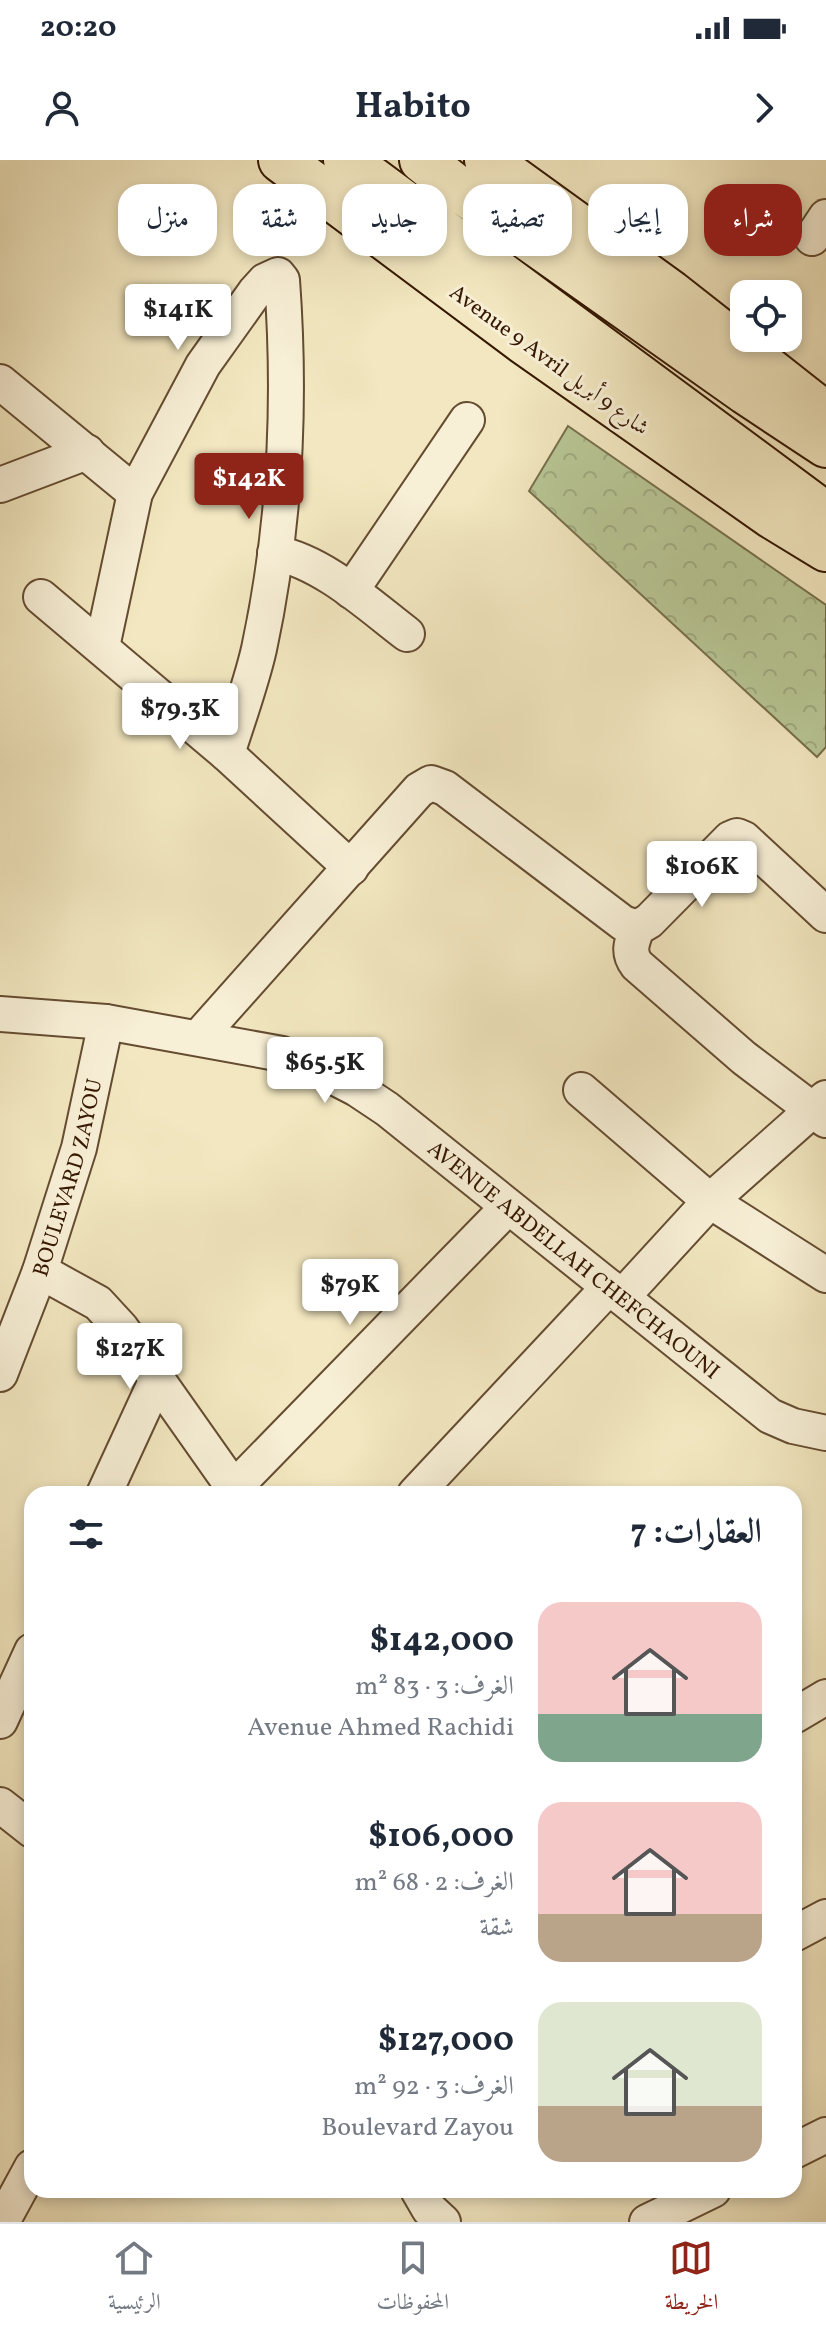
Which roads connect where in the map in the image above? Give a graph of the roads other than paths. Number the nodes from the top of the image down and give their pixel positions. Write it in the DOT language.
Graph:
graph roads {
  1 [pos="281,160"];
  2 [pos="346,160"];
  3 [pos="422,160"];
  4 [pos="487,160"];
  5 [pos="0,382"];
  6 [pos="826,414"];
  7 [pos="467,420"];
  8 [pos="826,445"];
  9 [pos="87,452"];
  10 [pos="0,485"];
  11 [pos="135,493"];
  12 [pos="826,515"];
  13 [pos="826,549"];
  14 [pos="275,553"];
  15 [pos="351,591"];
  16 [pos="41,597"];
  17 [pos="407,634"];
  18 [pos="102,647"];
  19 [pos="227,754"];
  20 [pos="351,868"];
  21 [pos="826,915"];
  22 [pos="637,928"];
  23 [pos="2,1020"];
  24 [pos="106,1022"];
  25 [pos="198,1038"];
  26 [pos="581,1090"];
  27 [pos="821,1110"];
  28 [pos="710,1201"];
  29 [pos="508,1207"];
  30 [pos="40,1271"];
  31 [pos="826,1275"];
  32 [pos="616,1292"];
  33 [pos="0,1374"];
  34 [pos="157,1379"];
  35 [pos="826,1433"];
  36 [pos="108,1486"];
  37 [pos="232,1486"];
  38 [pos="241,1486"];
  39 [pos="423,1486"];
  40 [pos="24,1668"];
  41 [pos="826,1697"];
  42 [pos="802,1711"];
  43 [pos="0,1721"];
  44 [pos="826,1917"];
  45 [pos="802,1930"];
  46 [pos="826,2135"];
  47 [pos="802,2147"];
  48 [pos="24,2182"];
  49 [pos="423,2198"];
  50 [pos="696,2198"];
  51 [pos="2,2222"];
  52 [pos="443,2222"];
  53 [pos="647,2222"];
  1 -- 13 [label="highway, Avenue 9 Avril شارع 9 أبريل"];
  2 -- 12 [label="highway, Avenue 9 Avril شارع 9 أبريل"];
  3 -- 8 [label="highway"];
  4 -- 6 [label="highway"];
  5 -- 9 [label="street"];
  7 -- 15 [label="street"];
  9 -- 10 [label="street"];
  9 -- 11 [label="street"];
  11 -- 14 [label="street"];
  11 -- 18 [label="street"];
  14 -- 15 [label="street"];
  14 -- 19 [label="street"];
  15 -- 17 [label="street"];
  16 -- 18 [label="street"];
  18 -- 19 [label="street"];
  19 -- 20 [label="street"];
  20 -- 22 [label="street"];
  20 -- 25 [label="street"];
  21 -- 22 [label="street"];
  22 -- 27 [label="street"];
  23 -- 24 [label="street, AVENUE ABDELLAH CHEFCHAOUNI"];
  24 -- 25 [label="street, AVENUE ABDELLAH CHEFCHAOUNI"];
  24 -- 30 [label="street, BOULEVARD ZAYOU"];
  25 -- 29 [label="street, AVENUE ABDELLAH CHEFCHAOUNI"];
  26 -- 28 [label="street"];
  27 -- 28 [label="street"];
  28 -- 31 [label="street"];
  28 -- 32 [label="street"];
  29 -- 32 [label="street, AVENUE ABDELLAH CHEFCHAOUNI"];
  29 -- 38 [label="street"];
  30 -- 33 [label="street, BOULEVARD ZAYOU"];
  30 -- 34 [label="street"];
  32 -- 35 [label="street, AVENUE ABDELLAH CHEFCHAOUNI"];
  32 -- 39 [label="street"];
  34 -- 36 [label="street"];
  34 -- 37 [label="street"];
  40 -- 43 [label="street"];
  41 -- 42 [label="street"];
  44 -- 45 [label="street"];
  46 -- 47 [label="street"];
  48 -- 51 [label="street"];
  49 -- 52 [label="street"];
  50 -- 53 [label="street"];
}
